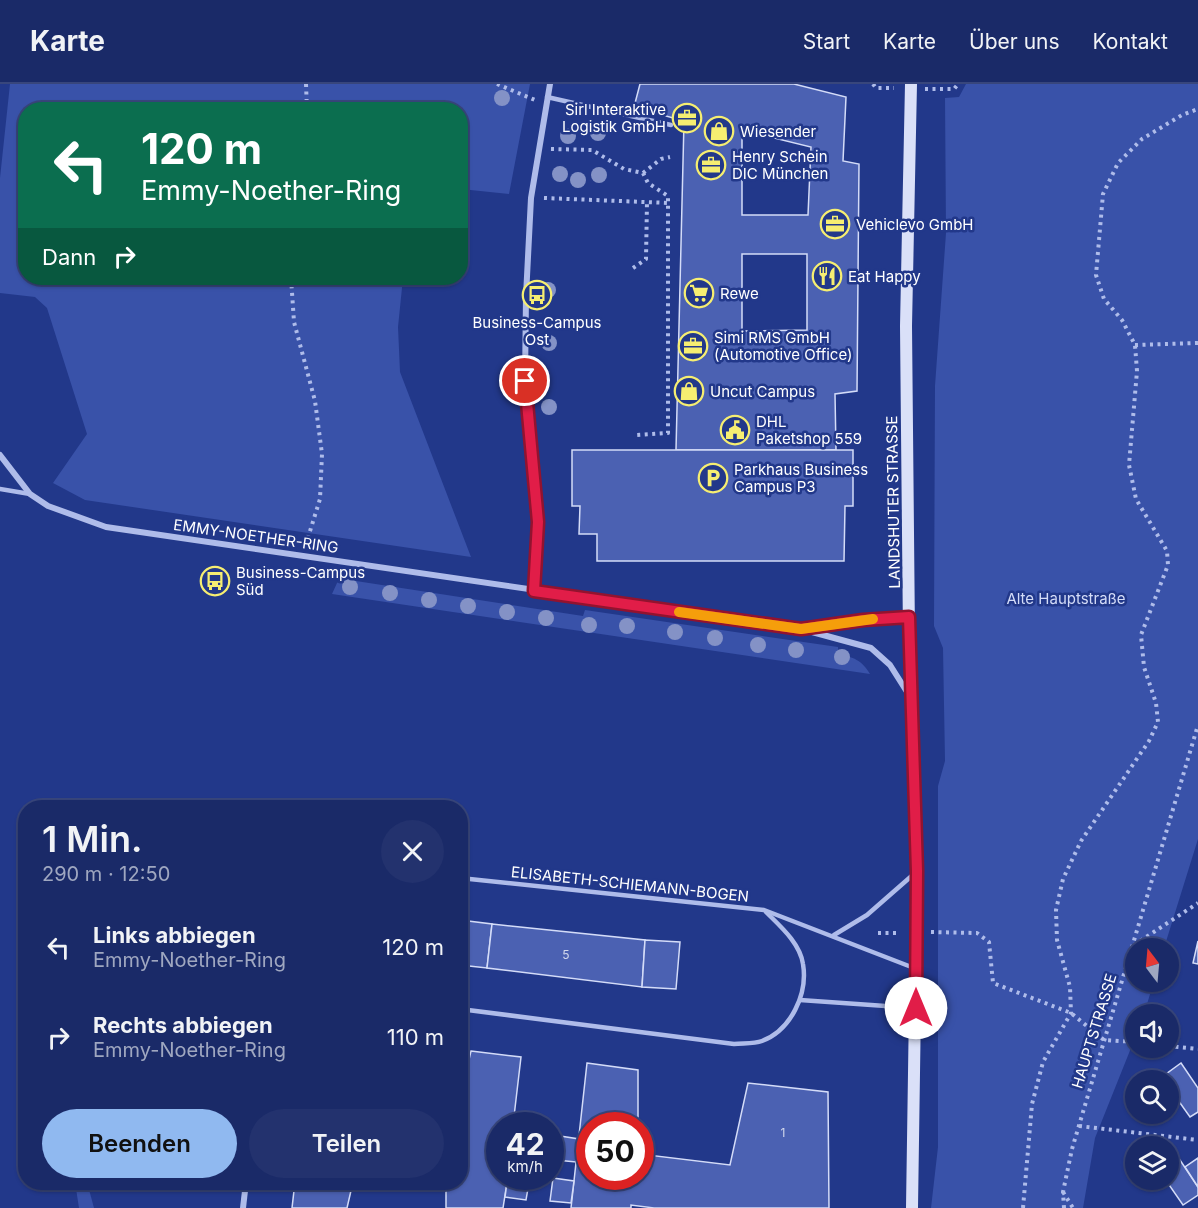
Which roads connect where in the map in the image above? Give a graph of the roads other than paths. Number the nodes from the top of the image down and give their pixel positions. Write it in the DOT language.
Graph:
graph roads {
  1 [pos="550,84"];
  2 [pos="912,84"];
  3 [pos="547,97"];
  4 [pos="671,125"];
  5 [pos="0,455"];
  6 [pos="0,489"];
  7 [pos="30,494"];
  8 [pos="534,591"];
  9 [pos="909,617"];
  10 [pos="801,629"];
  11 [pos="912,700"];
  12 [pos="917,871"];
  13 [pos="468,879"];
  14 [pos="764,910"];
  15 [pos="834,935"];
  16 [pos="916,969"];
  17 [pos="800,1000"];
  18 [pos="916,1008"];
  19 [pos="468,1010"];
  20 [pos="245,1190"];
  21 [pos="243,1208"];
  22 [pos="912,1208"];
  1 -- 3 [label="street"];
  2 -- 9 [label="main road, LANDSHUTER STRASSE"];
  3 -- 4 [label="lane"];
  3 -- 8 [label="street"];
  5 -- 7 [label="street, EMMY-NOETHER-RING"];
  6 -- 7 [label="lane"];
  7 -- 8 [label="street, EMMY-NOETHER-RING"];
  8 -- 10 [label="street, EMMY-NOETHER-RING"];
  9 -- 10 [label="street, EMMY-NOETHER-RING"];
  9 -- 11 [label="main road, LANDSHUTER STRASSE"];
  10 -- 11 [label="street, EMMY-NOETHER-RING"];
  11 -- 12 [label="main road, LANDSHUTER STRASSE"];
  12 -- 15 [label="lane"];
  12 -- 16 [label="main road, LANDSHUTER STRASSE"];
  13 -- 14 [label="lane, ELISABETH-SCHIEMANN-BOGEN"];
  14 -- 15 [label="lane"];
  14 -- 17 [label="lane, ELISABETH-SCHIEMANN-BOGEN"];
  15 -- 16 [label="lane"];
  16 -- 18 [label="main road, LANDSHUTER STRASSE"];
  17 -- 18 [label="lane"];
  17 -- 19 [label="lane, ELISABETH-SCHIEMANN-BOGEN"];
  18 -- 22 [label="main road, LANDSHUTER STRASSE"];
  20 -- 21 [label="street"];
}
